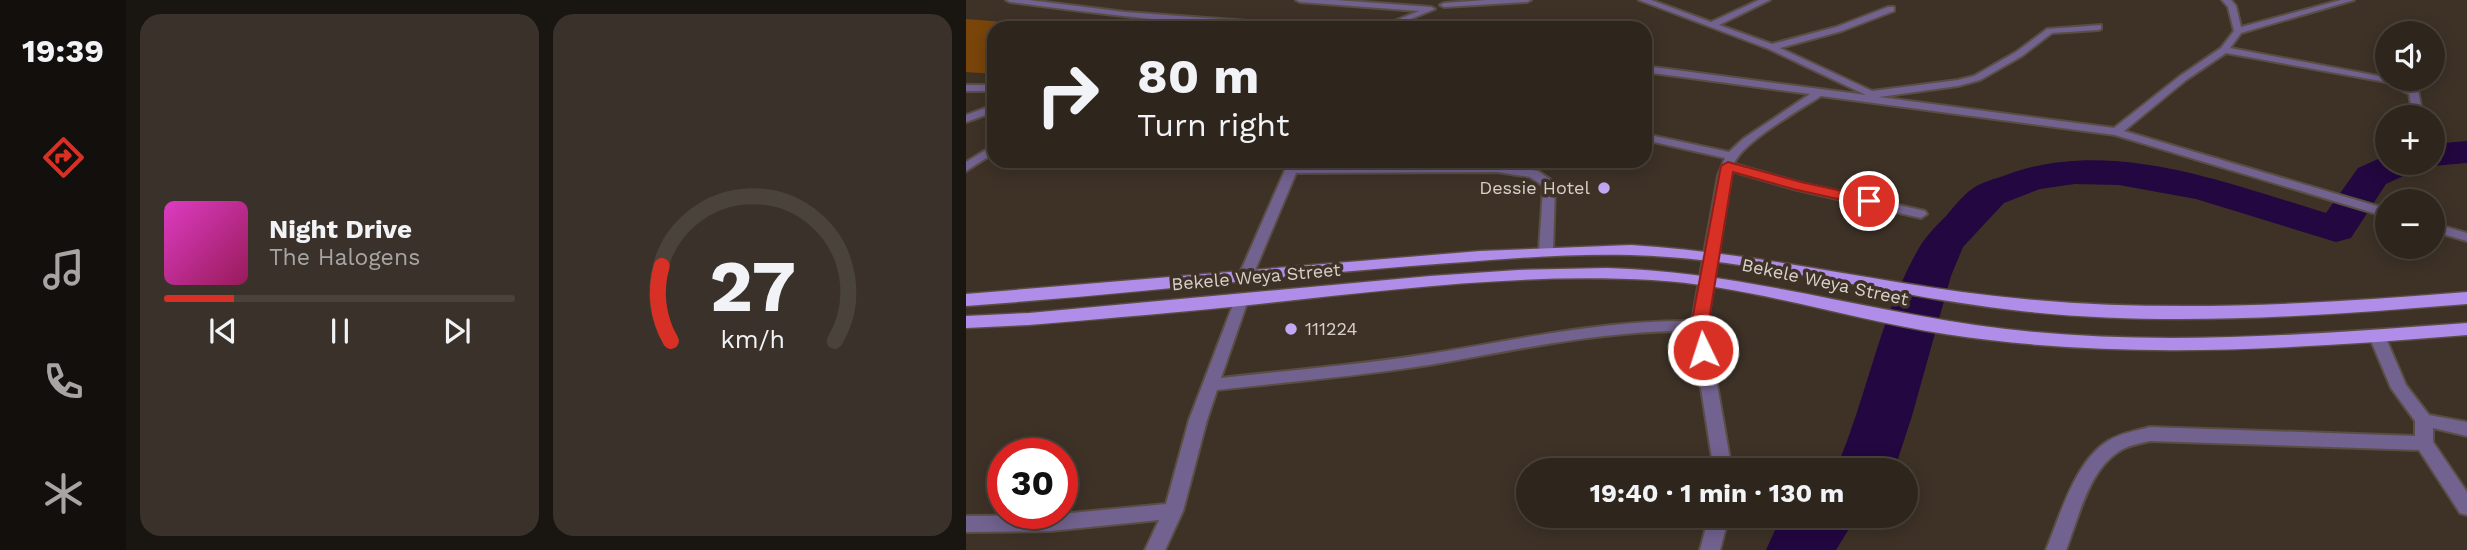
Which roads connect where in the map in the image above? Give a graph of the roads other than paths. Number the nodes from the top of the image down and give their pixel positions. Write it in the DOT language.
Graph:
graph roads {
  1 [pos="1010,0"];
  2 [pos="1063,0"];
  3 [pos="1300,0"];
  4 [pos="1458,0"];
  5 [pos="1528,0"];
  6 [pos="1643,0"];
  7 [pos="1766,0"];
  8 [pos="2227,0"];
  9 [pos="2350,0"];
  10 [pos="1444,5"];
  11 [pos="1047,6"];
  12 [pos="1431,9"];
  13 [pos="1891,9"];
  14 [pos="1205,21"];
  15 [pos="1399,21"];
  16 [pos="1712,25"];
  17 [pos="2098,27"];
  18 [pos="2238,31"];
  19 [pos="1772,47"];
  20 [pos="2224,50"];
  21 [pos="1652,70"];
  22 [pos="966,88"];
  23 [pos="987,89"];
  24 [pos="1820,92"];
  25 [pos="1870,94"];
  26 [pos="1896,104"];
  27 [pos="2416,105"];
  28 [pos="987,111"];
  29 [pos="966,119"];
  30 [pos="2116,132"];
  31 [pos="1652,139"];
  32 [pos="987,153"];
  33 [pos="1729,161"];
  34 [pos="966,167"];
  35 [pos="1293,168"];
  36 [pos="1497,168"];
  37 [pos="2375,209"];
  38 [pos="1921,214"];
  39 [pos="2445,231"];
  40 [pos="2467,237"];
  41 [pos="1546,250"];
  42 [pos="1713,255"];
  43 [pos="1246,275"];
  44 [pos="1707,279"];
  45 [pos="2467,298"];
  46 [pos="966,300"];
  47 [pos="1241,300"];
  48 [pos="966,323"];
  49 [pos="1699,326"];
  50 [pos="2467,329"];
  51 [pos="2378,336"];
  52 [pos="1211,385"];
  53 [pos="2424,420"];
  54 [pos="2467,429"];
  55 [pos="2424,443"];
  56 [pos="1721,458"];
  57 [pos="2467,507"];
  58 [pos="1173,511"];
  59 [pos="966,524"];
  60 [pos="1716,528"];
  61 [pos="1155,550"];
  62 [pos="1710,550"];
  63 [pos="2056,550"];
  1 -- 11 [label="street"];
  2 -- 11 [label="street"];
  3 -- 12 [label="street"];
  4 -- 10 [label="street"];
  5 -- 10 [label="street"];
  6 -- 16 [label="street"];
  7 -- 16 [label="street"];
  8 -- 18 [label="street"];
  9 -- 18 [label="street"];
  10 -- 12 [label="street"];
  11 -- 14 [label="street"];
  12 -- 15 [label="street"];
  13 -- 19 [label="street"];
  16 -- 19 [label="street"];
  17 -- 25 [label="street"];
  18 -- 20 [label="street"];
  19 -- 25 [label="street"];
  20 -- 27 [label="street"];
  20 -- 30 [label="street"];
  21 -- 24 [label="street"];
  22 -- 23 [label="street"];
  24 -- 26 [label="street"];
  24 -- 33 [label="street"];
  25 -- 26 [label="street"];
  26 -- 30 [label="street"];
  28 -- 29 [label="street"];
  30 -- 37 [label="street"];
  31 -- 33 [label="street"];
  32 -- 34 [label="street"];
  33 -- 38 [label="street"];
  33 -- 42 [label="street"];
  35 -- 43 [label="street"];
  36 -- 41 [label="street"];
  39 -- 40 [label="street"];
  41 -- 42 [label="main road"];
  41 -- 43 [label="main road"];
  42 -- 44 [label="street"];
  42 -- 45 [label="main road"];
  43 -- 46 [label="main road"];
  44 -- 47 [label="main road, Bekele Weya Street"];
  44 -- 49 [label="street"];
  44 -- 51 [label="main road, Bekele Weya Street"];
  47 -- 48 [label="main road, Bekele Weya Street"];
  47 -- 52 [label="street"];
  49 -- 52 [label="street"];
  49 -- 56 [label="street"];
  50 -- 51 [label="main road, Bekele Weya Street"];
  51 -- 53 [label="street"];
  52 -- 58 [label="street"];
  53 -- 54 [label="street"];
  53 -- 55 [label="street"];
  55 -- 57 [label="street"];
  55 -- 63 [label="street"];
  58 -- 59 [label="street"];
  58 -- 61 [label="street"];
  60 -- 62 [label="street"];
}
